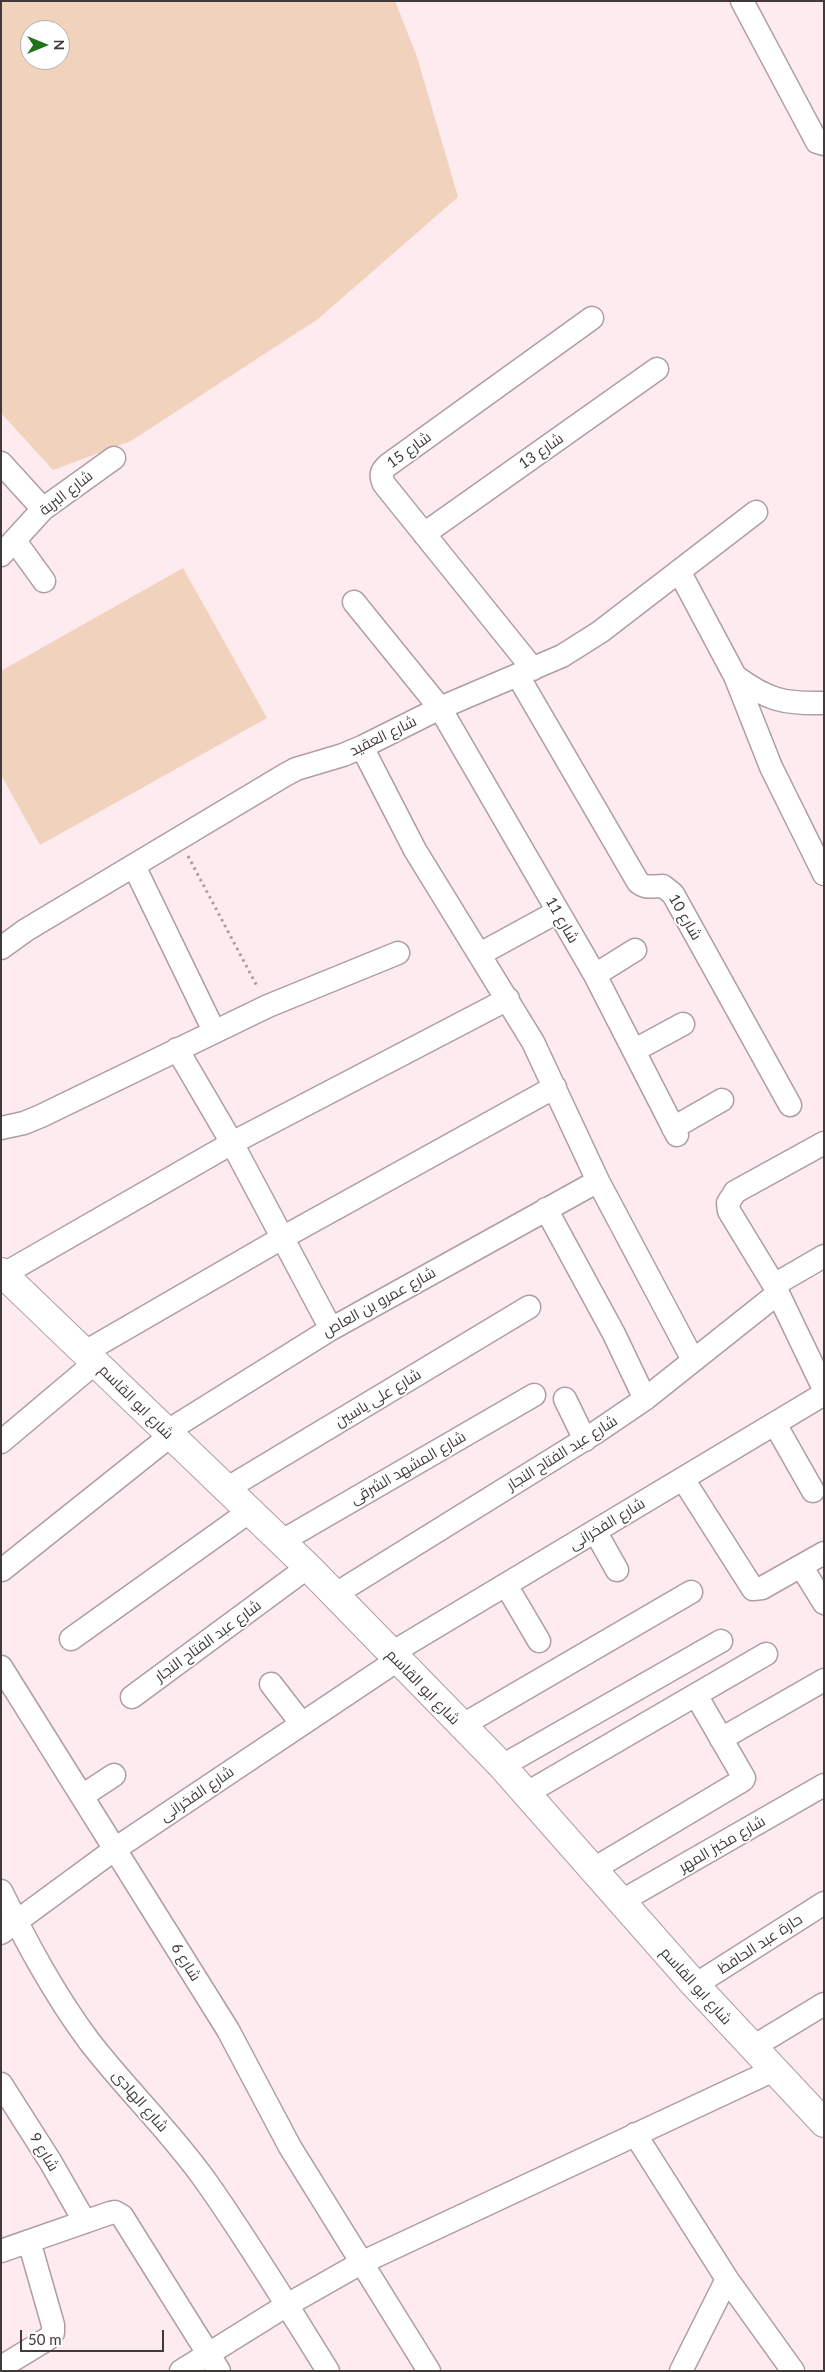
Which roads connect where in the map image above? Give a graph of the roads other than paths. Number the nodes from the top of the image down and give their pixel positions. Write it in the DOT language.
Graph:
graph roads {
  1 [pos="742,1"];
  2 [pos="824,144"];
  3 [pos="592,318"];
  4 [pos="657,369"];
  5 [pos="114,458"];
  6 [pos="1,463"];
  7 [pos="43,509"];
  8 [pos="756,512"];
  9 [pos="424,534"];
  10 [pos="7,545"];
  11 [pos="679,571"];
  12 [pos="44,581"];
  13 [pos="354,602"];
  14 [pos="526,673"];
  15 [pos="735,676"];
  16 [pos="824,703"];
  17 [pos="440,708"];
  18 [pos="362,747"];
  19 [pos="134,866"];
  20 [pos="824,874"];
  21 [pos="557,912"];
  22 [pos="1,948"];
  23 [pos="635,950"];
  24 [pos="398,953"];
  25 [pos="480,954"];
  26 [pos="595,975"];
  27 [pos="508,999"];
  28 [pos="683,1024"];
  29 [pos="214,1031"];
  30 [pos="177,1049"];
  31 [pos="635,1050"];
  32 [pos="555,1087"];
  33 [pos="722,1100"];
  34 [pos="790,1105"];
  35 [pos="1,1128"];
  36 [pos="232,1143"];
  37 [pos="824,1143"];
  38 [pos="598,1181"];
  39 [pos="546,1210"];
  40 [pos="282,1238"];
  41 [pos="824,1256"];
  42 [pos="3,1273"];
  43 [pos="775,1289"];
  44 [pos="529,1307"];
  45 [pos="331,1329"];
  46 [pos="91,1357"];
  47 [pos="693,1360"];
  48 [pos="824,1389"];
  49 [pos="824,1394"];
  50 [pos="534,1395"];
  51 [pos="565,1399"];
  52 [pos="645,1399"];
  53 [pos="775,1424"];
  54 [pos="168,1434"];
  55 [pos="585,1440"];
  56 [pos="1,1442"];
  57 [pos="682,1479"];
  58 [pos="228,1488"];
  59 [pos="813,1491"];
  60 [pos="250,1510"];
  61 [pos="595,1532"];
  62 [pos="282,1542"];
  63 [pos="824,1554"];
  64 [pos="801,1566"];
  65 [pos="308,1567"];
  66 [pos="2,1570"];
  67 [pos="617,1570"];
  68 [pos="506,1585"];
  69 [pos="691,1592"];
  70 [pos="334,1595"];
  71 [pos="824,1603"];
  72 [pos="72,1639"];
  73 [pos="540,1641"];
  74 [pos="721,1642"];
  75 [pos="766,1654"];
  76 [pos="393,1657"];
  77 [pos="1,1667"];
  78 [pos="824,1680"];
  79 [pos="271,1684"];
  80 [pos="696,1695"];
  81 [pos="132,1697"];
  82 [pos="302,1724"];
  83 [pos="461,1726"];
  84 [pos="721,1739"];
  85 [pos="502,1766"];
  86 [pos="114,1775"];
  87 [pos="824,1785"];
  88 [pos="527,1793"];
  89 [pos="82,1796"];
  90 [pos="115,1849"];
  91 [pos="592,1870"];
  92 [pos="1,1891"];
  93 [pos="620,1902"];
  94 [pos="824,1903"];
  95 [pos="9,1927"];
  96 [pos="695,1985"];
  97 [pos="824,2004"];
  98 [pos="753,2047"];
  99 [pos="774,2070"];
  100 [pos="1,2084"];
  101 [pos="819,2110"];
  102 [pos="635,2134"];
  103 [pos="84,2222"];
  104 [pos="29,2241"];
  105 [pos="1,2251"];
  106 [pos="361,2263"];
  107 [pos="727,2279"];
  108 [pos="287,2305"];
  109 [pos="214,2362"];
  110 [pos="9,2364"];
  111 [pos="181,2371"];
  112 [pos="328,2371"];
  113 [pos="429,2371"];
  114 [pos="681,2371"];
  115 [pos="793,2371"];
  1 -- 2 [label="street"];
  3 -- 9 [label="street, شارع 15"];
  4 -- 9 [label="street, شارع 13"];
  5 -- 7 [label="street, شارع البربة"];
  6 -- 7 [label="street"];
  7 -- 10 [label="street, شارع البربة"];
  8 -- 11 [label="street, شارع العقيد"];
  9 -- 14 [label="street, شارع 15"];
  10 -- 12 [label="street"];
  11 -- 14 [label="street, شارع العقيد"];
  11 -- 15 [label="street"];
  13 -- 17 [label="street, شارع 11"];
  14 -- 17 [label="street, شارع العقيد"];
  14 -- 34 [label="street, شارع 10"];
  15 -- 16 [label="street"];
  15 -- 20 [label="street"];
  17 -- 18 [label="street, شارع العقيد"];
  17 -- 21 [label="street, شارع 11"];
  18 -- 19 [label="street, شارع العقيد"];
  18 -- 25 [label="street"];
  19 -- 22 [label="street, شارع العقيد"];
  19 -- 29 [label="street"];
  21 -- 25 [label="street"];
  21 -- 26 [label="street, شارع 11"];
  23 -- 26 [label="street"];
  24 -- 29 [label="street"];
  25 -- 27 [label="street"];
  26 -- 31 [label="street, شارع 11"];
  27 -- 32 [label="street"];
  27 -- 36 [label="street"];
  28 -- 31 [label="street"];
  29 -- 30 [label="street"];
  30 -- 35 [label="street"];
  30 -- 36 [label="street"];
  31 -- 33 [label="street, شارع 11"];
  32 -- 38 [label="street"];
  32 -- 40 [label="street"];
  36 -- 40 [label="street"];
  36 -- 42 [label="street"];
  37 -- 43 [label="street"];
  38 -- 39 [label="street, شارع عمرو بن العاص"];
  38 -- 47 [label="street"];
  39 -- 45 [label="street, شارع عمرو بن العاص"];
  39 -- 52 [label="street"];
  40 -- 45 [label="street"];
  40 -- 46 [label="street"];
  41 -- 43 [label="street, شارع عبد الفتاح النجار"];
  42 -- 46 [label="street, شارع ابو القاسم"];
  43 -- 47 [label="street, شارع عبد الفتاح النجار"];
  43 -- 48 [label="street"];
  44 -- 58 [label="street, شارع على ياسين"];
  45 -- 54 [label="street, شارع عمرو بن العاص"];
  46 -- 54 [label="street, شارع ابو القاسم"];
  46 -- 56 [label="street"];
  47 -- 52 [label="street, شارع عبد الفتاح النجار"];
  49 -- 53 [label="street, شارع الفخرانى"];
  50 -- 62 [label="street, شارع المشهد الشرقى"];
  51 -- 55 [label="street"];
  52 -- 55 [label="street, شارع عبد الفتاح النجار"];
  53 -- 57 [label="street, شارع الفخرانى"];
  53 -- 59 [label="street"];
  54 -- 58 [label="street, شارع ابو القاسم"];
  54 -- 66 [label="street, شارع عمرو بن العاص"];
  55 -- 70 [label="street, شارع عبد الفتاح النجار"];
  57 -- 61 [label="street, شارع الفخرانى"];
  57 -- 64 [label="street"];
  58 -- 60 [label="street, شارع ابو القاسم"];
  60 -- 62 [label="street, شارع ابو القاسم"];
  60 -- 72 [label="street"];
  61 -- 67 [label="street"];
  61 -- 68 [label="street, شارع الفخرانى"];
  62 -- 65 [label="street, شارع ابو القاسم"];
  63 -- 64 [label="street"];
  64 -- 71 [label="street"];
  65 -- 70 [label="street, شارع ابو القاسم"];
  65 -- 81 [label="street, شارع عبد الفتاح النجار"];
  68 -- 73 [label="street"];
  68 -- 76 [label="street, شارع الفخرانى"];
  69 -- 83 [label="street"];
  70 -- 76 [label="street, شارع ابو القاسم"];
  74 -- 85 [label="street"];
  75 -- 80 [label="street"];
  76 -- 82 [label="street, شارع الفخرانى"];
  76 -- 83 [label="street, شارع ابو القاسم"];
  77 -- 89 [label="street, شارع 6"];
  78 -- 84 [label="street"];
  79 -- 82 [label="street"];
  80 -- 84 [label="street"];
  80 -- 88 [label="street"];
  82 -- 90 [label="street, شارع الفخرانى"];
  83 -- 85 [label="street, شارع ابو القاسم"];
  84 -- 91 [label="street"];
  85 -- 88 [label="street, شارع ابو القاسم"];
  86 -- 89 [label="street"];
  87 -- 93 [label="street, شارع مخبز المهر"];
  88 -- 91 [label="street, شارع ابو القاسم"];
  89 -- 90 [label="street, شارع 6"];
  90 -- 95 [label="street, شارع الفخرانى"];
  90 -- 106 [label="street, شارع 6"];
  91 -- 93 [label="street, شارع ابو القاسم"];
  92 -- 95 [label="street, شارع الهادى"];
  93 -- 96 [label="street, شارع ابو القاسم"];
  94 -- 96 [label="street, حارة عبد الحافظ"];
  95 -- 108 [label="street, شارع الهادى"];
  96 -- 98 [label="street, شارع ابو القاسم"];
  97 -- 98 [label="street"];
  98 -- 99 [label="street, شارع ابو القاسم"];
  99 -- 101 [label="street, شارع ابو القاسم"];
  99 -- 102 [label="street"];
  100 -- 103 [label="street, شارع 9"];
  102 -- 106 [label="street"];
  102 -- 107 [label="street"];
  103 -- 104 [label="street"];
  103 -- 109 [label="street"];
  104 -- 105 [label="street"];
  104 -- 110 [label="street"];
  106 -- 108 [label="street"];
  106 -- 113 [label="street, شارع 6"];
  107 -- 114 [label="street"];
  107 -- 115 [label="street"];
  108 -- 109 [label="street"];
  108 -- 112 [label="street, شارع الهادى"];
  109 -- 111 [label="street"];
}
